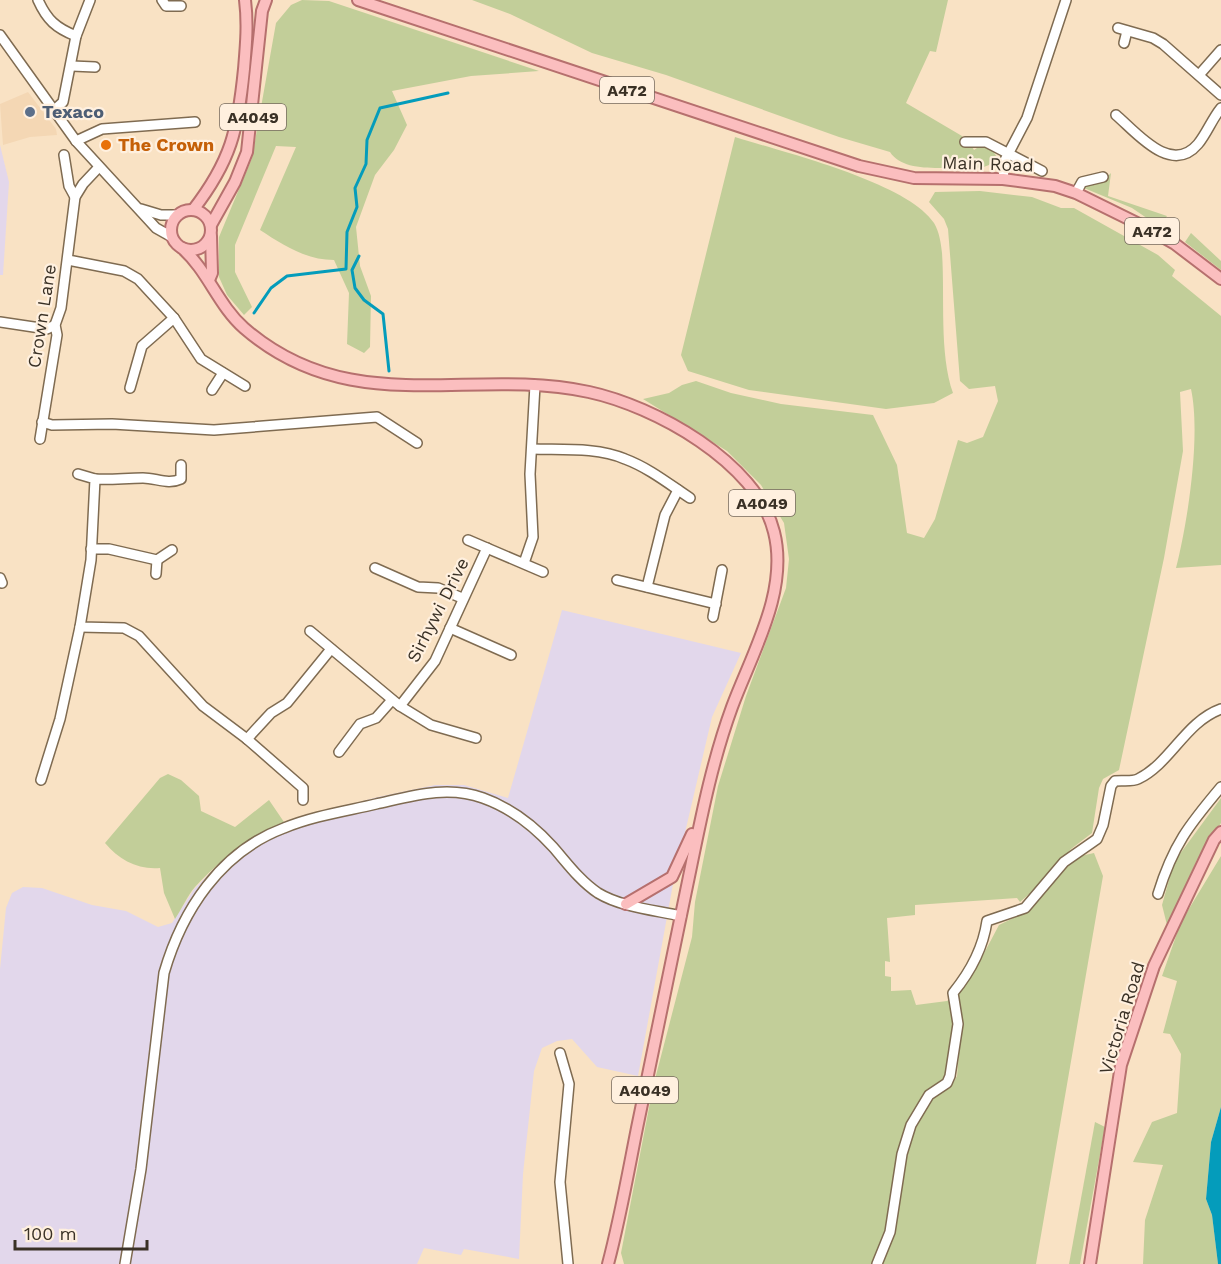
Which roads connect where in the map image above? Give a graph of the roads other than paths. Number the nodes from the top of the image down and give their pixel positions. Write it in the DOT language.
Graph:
graph roads {
  1 [pos="38,0"];
  2 [pos="90,0"];
  3 [pos="162,0"];
  4 [pos="244,0"];
  5 [pos="266,0"];
  6 [pos="358,0"];
  7 [pos="1066,0"];
  8 [pos="181,6"];
  9 [pos="0,35"];
  10 [pos="76,36"];
  11 [pos="1124,43"];
  12 [pos="1221,50"];
  13 [pos="72,66"];
  14 [pos="95,67"];
  15 [pos="1199,75"];
  16 [pos="1221,95"];
  17 [pos="1221,108"];
  18 [pos="53,111"];
  19 [pos="195,122"];
  20 [pos="1115,129"];
  21 [pos="76,141"];
  22 [pos="971,144"];
  23 [pos="1009,153"];
  24 [pos="64,155"];
  25 [pos="99,167"];
  26 [pos="1042,171"];
  27 [pos="1103,177"];
  28 [pos="1003,179"];
  29 [pos="1076,193"];
  30 [pos="75,196"];
  31 [pos="141,209"];
  32 [pos="193,210"];
  33 [pos="178,215"];
  34 [pos="211,229"];
  35 [pos="172,237"];
  36 [pos="182,248"];
  37 [pos="68,260"];
  38 [pos="1221,279"];
  39 [pos="209,280"];
  40 [pos="174,318"];
  41 [pos="0,322"];
  42 [pos="55,325"];
  43 [pos="223,373"];
  44 [pos="244,386"];
  45 [pos="535,386"];
  46 [pos="130,388"];
  47 [pos="212,390"];
  48 [pos="42,422"];
  49 [pos="40,440"];
  50 [pos="417,443"];
  51 [pos="532,448"];
  52 [pos="181,465"];
  53 [pos="78,474"];
  54 [pos="94,479"];
  55 [pos="678,490"];
  56 [pos="690,498"];
  57 [pos="468,540"];
  58 [pos="487,548"];
  59 [pos="91,549"];
  60 [pos="172,550"];
  61 [pos="157,560"];
  62 [pos="524,563"];
  63 [pos="375,568"];
  64 [pos="722,570"];
  65 [pos="543,572"];
  66 [pos="156,574"];
  67 [pos="616,580"];
  68 [pos="647,587"];
  69 [pos="462,598"];
  70 [pos="716,604"];
  71 [pos="713,617"];
  72 [pos="81,627"];
  73 [pos="450,628"];
  74 [pos="310,631"];
  75 [pos="331,649"];
  76 [pos="511,655"];
  77 [pos="392,700"];
  78 [pos="400,706"];
  79 [pos="1221,709"];
  80 [pos="476,738"];
  81 [pos="247,739"];
  82 [pos="339,752"];
  83 [pos="41,780"];
  84 [pos="1221,787"];
  85 [pos="303,800"];
  86 [pos="702,812"];
  87 [pos="1221,832"];
  88 [pos="1158,894"];
  89 [pos="626,903"];
  90 [pos="681,916"];
  91 [pos="560,1053"];
  92 [pos="125,1264"];
  93 [pos="568,1264"];
  94 [pos="608,1264"];
  95 [pos="877,1264"];
  96 [pos="1090,1264"];
  1 -- 10 [label="street"];
  2 -- 10 [label="street"];
  3 -- 8 [label="street"];
  4 -- 32 [label="main road, A4049"];
  5 -- 34 [label="main road, A4049"];
  6 -- 28 [label="main road, Main Road / A472"];
  7 -- 23 [label="street"];
  9 -- 18 [label="street"];
  10 -- 13 [label="street"];
  11 -- 15 [label="street"];
  12 -- 15 [label="street"];
  13 -- 14 [label="street"];
  13 -- 18 [label="street"];
  15 -- 16 [label="street"];
  17 -- 20 [label="street"];
  18 -- 21 [label="street"];
  19 -- 21 [label="street"];
  21 -- 25 [label="street"];
  22 -- 23 [label="street, Main Road"];
  23 -- 26 [label="street, Main Road"];
  23 -- 28 [label="street"];
  24 -- 30 [label="street, Crown Lane"];
  25 -- 30 [label="street"];
  25 -- 31 [label="street"];
  27 -- 29 [label="street"];
  28 -- 29 [label="main road, Main Road / A472"];
  29 -- 38 [label="main road, Main Road / A472"];
  30 -- 37 [label="street, Crown Lane"];
  31 -- 33 [label="street"];
  31 -- 35 [label="street"];
  32 -- 33 [label="main road"];
  32 -- 34 [label="main road"];
  33 -- 35 [label="main road"];
  34 -- 36 [label="main road"];
  34 -- 39 [label="main road"];
  35 -- 36 [label="main road"];
  36 -- 39 [label="main road, A4049"];
  37 -- 40 [label="street"];
  37 -- 42 [label="street, Crown Lane"];
  39 -- 45 [label="main road, A4049"];
  40 -- 43 [label="street"];
  40 -- 46 [label="street"];
  41 -- 42 [label="street"];
  42 -- 48 [label="street, Crown Lane"];
  43 -- 44 [label="street"];
  43 -- 47 [label="street"];
  45 -- 51 [label="street"];
  45 -- 86 [label="main road, A4049"];
  48 -- 49 [label="street, Crown Lane"];
  48 -- 50 [label="street"];
  51 -- 55 [label="street"];
  51 -- 62 [label="street"];
  52 -- 54 [label="street"];
  53 -- 54 [label="street"];
  54 -- 59 [label="street"];
  55 -- 56 [label="street"];
  55 -- 68 [label="street"];
  57 -- 58 [label="street"];
  58 -- 62 [label="street"];
  58 -- 69 [label="street, Sirhywi Drive"];
  59 -- 61 [label="street"];
  59 -- 72 [label="street"];
  60 -- 61 [label="street"];
  61 -- 66 [label="street"];
  62 -- 65 [label="street"];
  63 -- 69 [label="street"];
  64 -- 70 [label="street"];
  67 -- 68 [label="street"];
  68 -- 70 [label="street"];
  69 -- 73 [label="street, Sirhywi Drive"];
  70 -- 71 [label="street"];
  72 -- 81 [label="street"];
  72 -- 83 [label="street"];
  73 -- 76 [label="street"];
  73 -- 78 [label="street, Sirhywi Drive"];
  74 -- 75 [label="street"];
  75 -- 77 [label="street"];
  75 -- 81 [label="street"];
  77 -- 78 [label="street"];
  77 -- 82 [label="street"];
  78 -- 80 [label="street"];
  79 -- 95 [label="street"];
  81 -- 85 [label="street"];
  84 -- 88 [label="street"];
  86 -- 89 [label="main road"];
  86 -- 90 [label="main road, A4049"];
  87 -- 96 [label="main road, Victoria Road"];
  89 -- 90 [label="street"];
  89 -- 92 [label="street"];
  90 -- 94 [label="main road, A4049"];
  91 -- 93 [label="street"];
}
